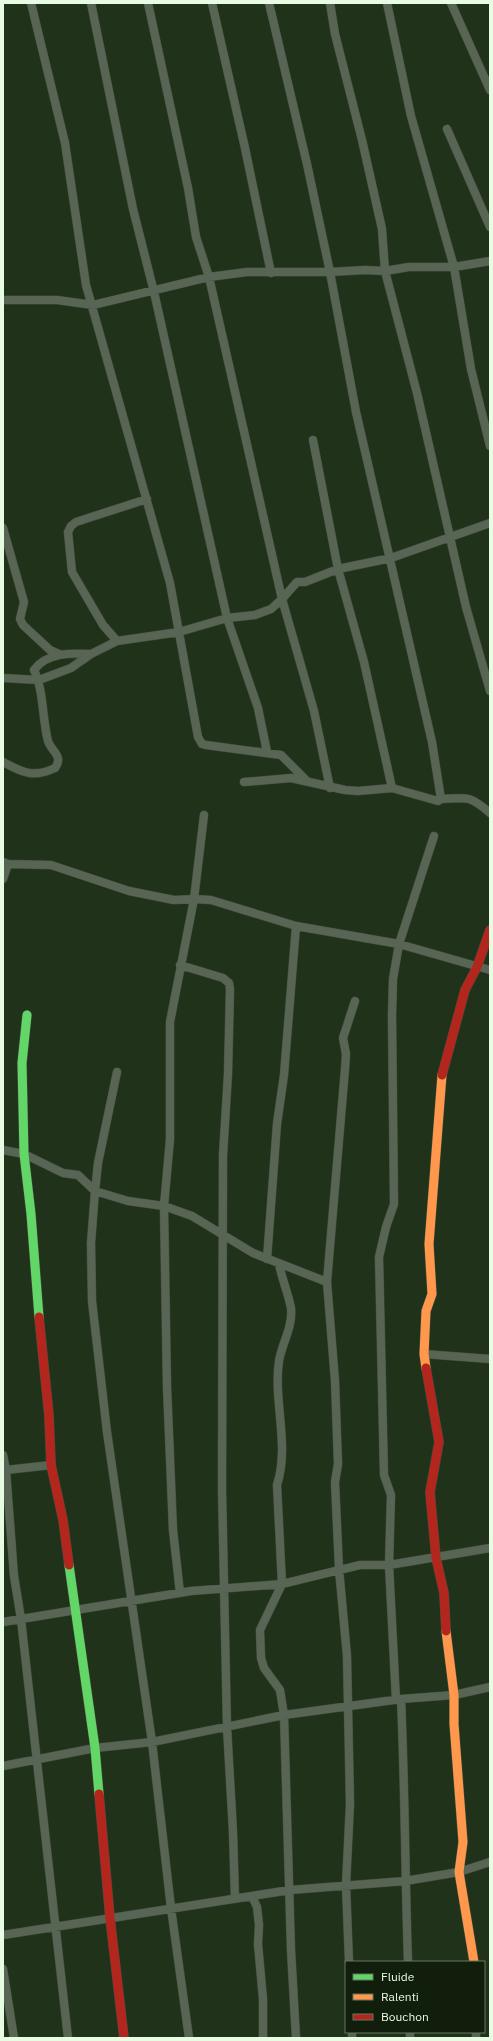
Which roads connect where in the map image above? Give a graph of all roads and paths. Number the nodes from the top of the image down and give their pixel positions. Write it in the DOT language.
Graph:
graph roads {
  1 [pos="30,3"];
  2 [pos="91,3"];
  3 [pos="148,3"];
  4 [pos="212,3"];
  5 [pos="269,3"];
  6 [pos="330,3"];
  7 [pos="387,3"];
  8 [pos="451,3"];
  9 [pos="490,90"];
  10 [pos="447,129"];
  11 [pos="490,227"];
  12 [pos="490,261"];
  13 [pos="454,267"];
  14 [pos="386,271"];
  15 [pos="330,272"];
  16 [pos="271,273"];
  17 [pos="209,277"];
  18 [pos="154,292"];
  19 [pos="3,300"];
  20 [pos="93,305"];
  21 [pos="313,440"];
  22 [pos="490,446"];
  23 [pos="147,499"];
  24 [pos="490,523"];
  25 [pos="3,528"];
  26 [pos="451,537"];
  27 [pos="391,558"];
  28 [pos="338,569"];
  29 [pos="282,599"];
  30 [pos="227,618"];
  31 [pos="179,632"];
  32 [pos="117,641"];
  33 [pos="59,654"];
  34 [pos="91,654"];
  35 [pos="3,678"];
  36 [pos="39,680"];
  37 [pos="490,691"];
  38 [pos="267,752"];
  39 [pos="3,762"];
  40 [pos="306,780"];
  41 [pos="244,782"];
  42 [pos="330,788"];
  43 [pos="392,788"];
  44 [pos="441,799"];
  45 [pos="490,812"];
  46 [pos="204,815"];
  47 [pos="434,836"];
  48 [pos="6,863"];
  49 [pos="3,879"];
  50 [pos="194,899"];
  51 [pos="296,926"];
  52 [pos="490,930"];
  53 [pos="399,944"];
  54 [pos="180,965"];
  55 [pos="476,967"];
  56 [pos="490,970"];
  57 [pos="355,1001"];
  58 [pos="27,1015"];
  59 [pos="117,1072"];
  60 [pos="3,1150"];
  61 [pos="24,1154"];
  62 [pos="95,1191"];
  63 [pos="164,1206"];
  64 [pos="223,1236"];
  65 [pos="267,1259"];
  66 [pos="279,1264"];
  67 [pos="327,1282"];
  68 [pos="424,1354"];
  69 [pos="490,1359"];
  70 [pos="3,1455"];
  71 [pos="51,1465"];
  72 [pos="6,1470"];
  73 [pos="490,1548"];
  74 [pos="436,1558"];
  75 [pos="389,1565"];
  76 [pos="339,1569"];
  77 [pos="282,1584"];
  78 [pos="224,1587"];
  79 [pos="180,1593"];
  80 [pos="132,1600"];
  81 [pos="76,1609"];
  82 [pos="21,1619"];
  83 [pos="3,1622"];
  84 [pos="490,1687"];
  85 [pos="454,1695"];
  86 [pos="399,1699"];
  87 [pos="347,1706"];
  88 [pos="284,1715"];
  89 [pos="227,1728"];
  90 [pos="152,1742"];
  91 [pos="95,1748"];
  92 [pos="36,1760"];
  93 [pos="3,1766"];
  94 [pos="490,1862"];
  95 [pos="459,1872"];
  96 [pos="405,1881"];
  97 [pos="346,1885"];
  98 [pos="290,1890"];
  99 [pos="252,1896"];
  100 [pos="235,1898"];
  101 [pos="171,1908"];
  102 [pos="110,1918"];
  103 [pos="55,1927"];
  104 [pos="3,1935"];
  105 [pos="349,1961"];
  106 [pos="408,1961"];
  107 [pos="474,1961"];
  108 [pos="3,1969"];
  109 [pos="14,2038"];
  110 [pos="68,2038"];
  111 [pos="124,2038"];
  112 [pos="189,2038"];
  113 [pos="263,2038"];
  114 [pos="296,2038"];
  1 -- 20 [label="street"];
  2 -- 18 [label="street"];
  3 -- 17 [label="street"];
  4 -- 16 [label="street"];
  5 -- 15 [label="street"];
  6 -- 14 [label="street"];
  7 -- 13 [label="street"];
  8 -- 9 [label="street"];
  10 -- 11 [label="street"];
  12 -- 13 [label="street"];
  13 -- 14 [label="street"];
  13 -- 22 [label="street"];
  14 -- 15 [label="street"];
  14 -- 26 [label="street"];
  15 -- 16 [label="street"];
  15 -- 27 [label="street"];
  16 -- 17 [label="street"];
  17 -- 18 [label="street"];
  17 -- 29 [label="street"];
  18 -- 20 [label="street"];
  18 -- 30 [label="street"];
  19 -- 20 [label="street"];
  20 -- 23 [label="street"];
  21 -- 28 [label="street"];
  23 -- 31 [label="street"];
  23 -- 32 [label="street"];
  24 -- 26 [label="street"];
  25 -- 33 [label="street"];
  26 -- 27 [label="street"];
  26 -- 37 [label="street"];
  27 -- 28 [label="street"];
  27 -- 44 [label="street"];
  28 -- 29 [label="street"];
  28 -- 43 [label="street"];
  29 -- 30 [label="street"];
  29 -- 42 [label="street"];
  30 -- 31 [label="street"];
  30 -- 38 [label="street"];
  31 -- 32 [label="street"];
  31 -- 38 [label="street"];
  32 -- 34 [label="street"];
  33 -- 34 [label="street"];
  33 -- 36 [label="street"];
  34 -- 36 [label="street"];
  35 -- 36 [label="street"];
  36 -- 39 [label="street"];
  38 -- 40 [label="street"];
  40 -- 41 [label="street"];
  40 -- 42 [label="street"];
  42 -- 43 [label="street"];
  43 -- 44 [label="street"];
  44 -- 45 [label="street"];
  46 -- 50 [label="street"];
  47 -- 53 [label="street"];
  48 -- 49 [label="street"];
  48 -- 50 [label="street"];
  50 -- 51 [label="street"];
  50 -- 54 [label="street"];
  51 -- 53 [label="street"];
  51 -- 65 [label="street"];
  52 -- 55 [label="street"];
  53 -- 55 [label="street"];
  53 -- 75 [label="street"];
  54 -- 63 [label="street"];
  54 -- 64 [label="street"];
  55 -- 56 [label="street"];
  55 -- 68 [label="street"];
  57 -- 67 [label="street"];
  58 -- 61 [label="street"];
  59 -- 62 [label="street"];
  60 -- 61 [label="street"];
  61 -- 62 [label="street"];
  61 -- 71 [label="street"];
  62 -- 63 [label="street"];
  62 -- 80 [label="street"];
  63 -- 64 [label="street"];
  63 -- 79 [label="street"];
  64 -- 65 [label="street"];
  64 -- 78 [label="street"];
  65 -- 66 [label="street"];
  66 -- 67 [label="street"];
  66 -- 77 [label="street"];
  67 -- 76 [label="street"];
  68 -- 69 [label="street"];
  68 -- 74 [label="street"];
  70 -- 72 [label="street"];
  71 -- 72 [label="street"];
  71 -- 81 [label="street"];
  72 -- 82 [label="street"];
  73 -- 74 [label="street"];
  74 -- 75 [label="street"];
  74 -- 85 [label="street"];
  75 -- 76 [label="street"];
  75 -- 86 [label="street"];
  76 -- 77 [label="street"];
  76 -- 87 [label="street"];
  77 -- 78 [label="street"];
  77 -- 88 [label="street"];
  78 -- 79 [label="street"];
  78 -- 89 [label="street"];
  79 -- 80 [label="street"];
  80 -- 81 [label="street"];
  80 -- 90 [label="street"];
  81 -- 82 [label="street"];
  81 -- 91 [label="street"];
  82 -- 83 [label="street"];
  82 -- 92 [label="street"];
  84 -- 85 [label="street"];
  85 -- 86 [label="street"];
  85 -- 95 [label="street"];
  86 -- 87 [label="street"];
  86 -- 96 [label="street"];
  87 -- 88 [label="street"];
  87 -- 97 [label="street"];
  88 -- 89 [label="street"];
  88 -- 98 [label="street"];
  89 -- 90 [label="street"];
  89 -- 100 [label="street"];
  90 -- 91 [label="street"];
  90 -- 101 [label="street"];
  91 -- 92 [label="street"];
  91 -- 102 [label="street"];
  92 -- 93 [label="street"];
  92 -- 103 [label="street"];
  94 -- 95 [label="street"];
  95 -- 96 [label="street"];
  95 -- 107 [label="street"];
  96 -- 97 [label="street"];
  96 -- 106 [label="street"];
  97 -- 98 [label="street"];
  97 -- 105 [label="street"];
  98 -- 99 [label="street"];
  98 -- 114 [label="street"];
  99 -- 100 [label="street"];
  99 -- 113 [label="street"];
  100 -- 101 [label="street"];
  101 -- 102 [label="street"];
  101 -- 112 [label="street"];
  102 -- 103 [label="street"];
  102 -- 111 [label="street"];
  103 -- 104 [label="street"];
  103 -- 110 [label="street"];
  108 -- 109 [label="street"];
}
